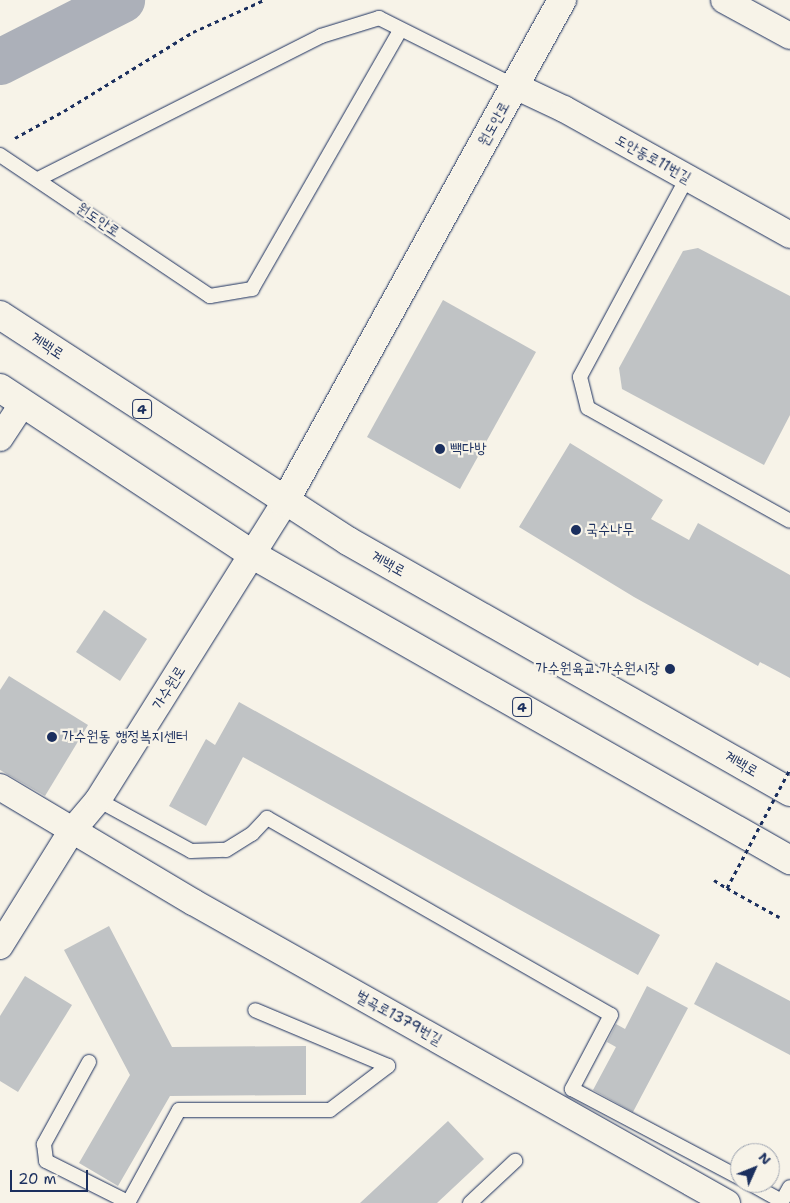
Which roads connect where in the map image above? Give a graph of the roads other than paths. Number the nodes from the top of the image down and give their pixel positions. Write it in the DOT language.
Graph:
graph roads {
  1 [pos="562,0"];
  2 [pos="724,0"];
  3 [pos="400,31"];
  4 [pos="790,36"];
  5 [pos="515,86"];
  6 [pos="0,155"];
  7 [pos="687,178"];
  8 [pos="38,179"];
  9 [pos="790,235"];
  10 [pos="0,315"];
  11 [pos="0,388"];
  12 [pos="22,403"];
  13 [pos="0,438"];
  14 [pos="284,503"];
  15 [pos="790,521"];
  16 [pos="252,555"];
  17 [pos="0,787"];
  18 [pos="790,792"];
  19 [pos="98,800"];
  20 [pos="71,832"];
  21 [pos="790,860"];
  22 [pos="0,946"];
  23 [pos="255,1010"];
  24 [pos="89,1062"];
  25 [pos="515,1161"];
  26 [pos="730,1173"];
  27 [pos="790,1187"];
  28 [pos="766,1193"];
  29 [pos="128,1202"];
  30 [pos="782,1202"];
  31 [pos="470,1203"];
  32 [pos="727,1203"];
  1 -- 5 [label="main road, 원도안로"];
  2 -- 4 [label="street"];
  3 -- 5 [label="lane, 원도안로"];
  3 -- 8 [label="lane, 원도안로"];
  3 -- 8 [label="lane, 원도안로"];
  5 -- 7 [label="street, 도안동로11번길"];
  5 -- 14 [label="main road, 원도안로"];
  6 -- 8 [label="lane"];
  7 -- 9 [label="street, 도안동로11번길"];
  7 -- 15 [label="lane"];
  10 -- 14 [label="main road, 계백로 / 4"];
  11 -- 12 [label="main road, 4"];
  12 -- 13 [label="street"];
  12 -- 16 [label="main road, 4"];
  14 -- 16 [label="street, 가수원로"];
  14 -- 18 [label="main road, 계백로 / 4"];
  16 -- 19 [label="street, 가수원로"];
  16 -- 21 [label="main road, 4"];
  17 -- 20 [label="street, 벌곡로1379번길"];
  19 -- 20 [label="street, 가수원로"];
  19 -- 26 [label="lane"];
  20 -- 22 [label="street, 가수원로"];
  20 -- 32 [label="street, 벌곡로1379번길"];
  23 -- 29 [label="lane"];
  24 -- 29 [label="lane"];
  25 -- 31 [label="lane"];
  27 -- 30 [label="lane"];
  28 -- 30 [label="lane"];
}
